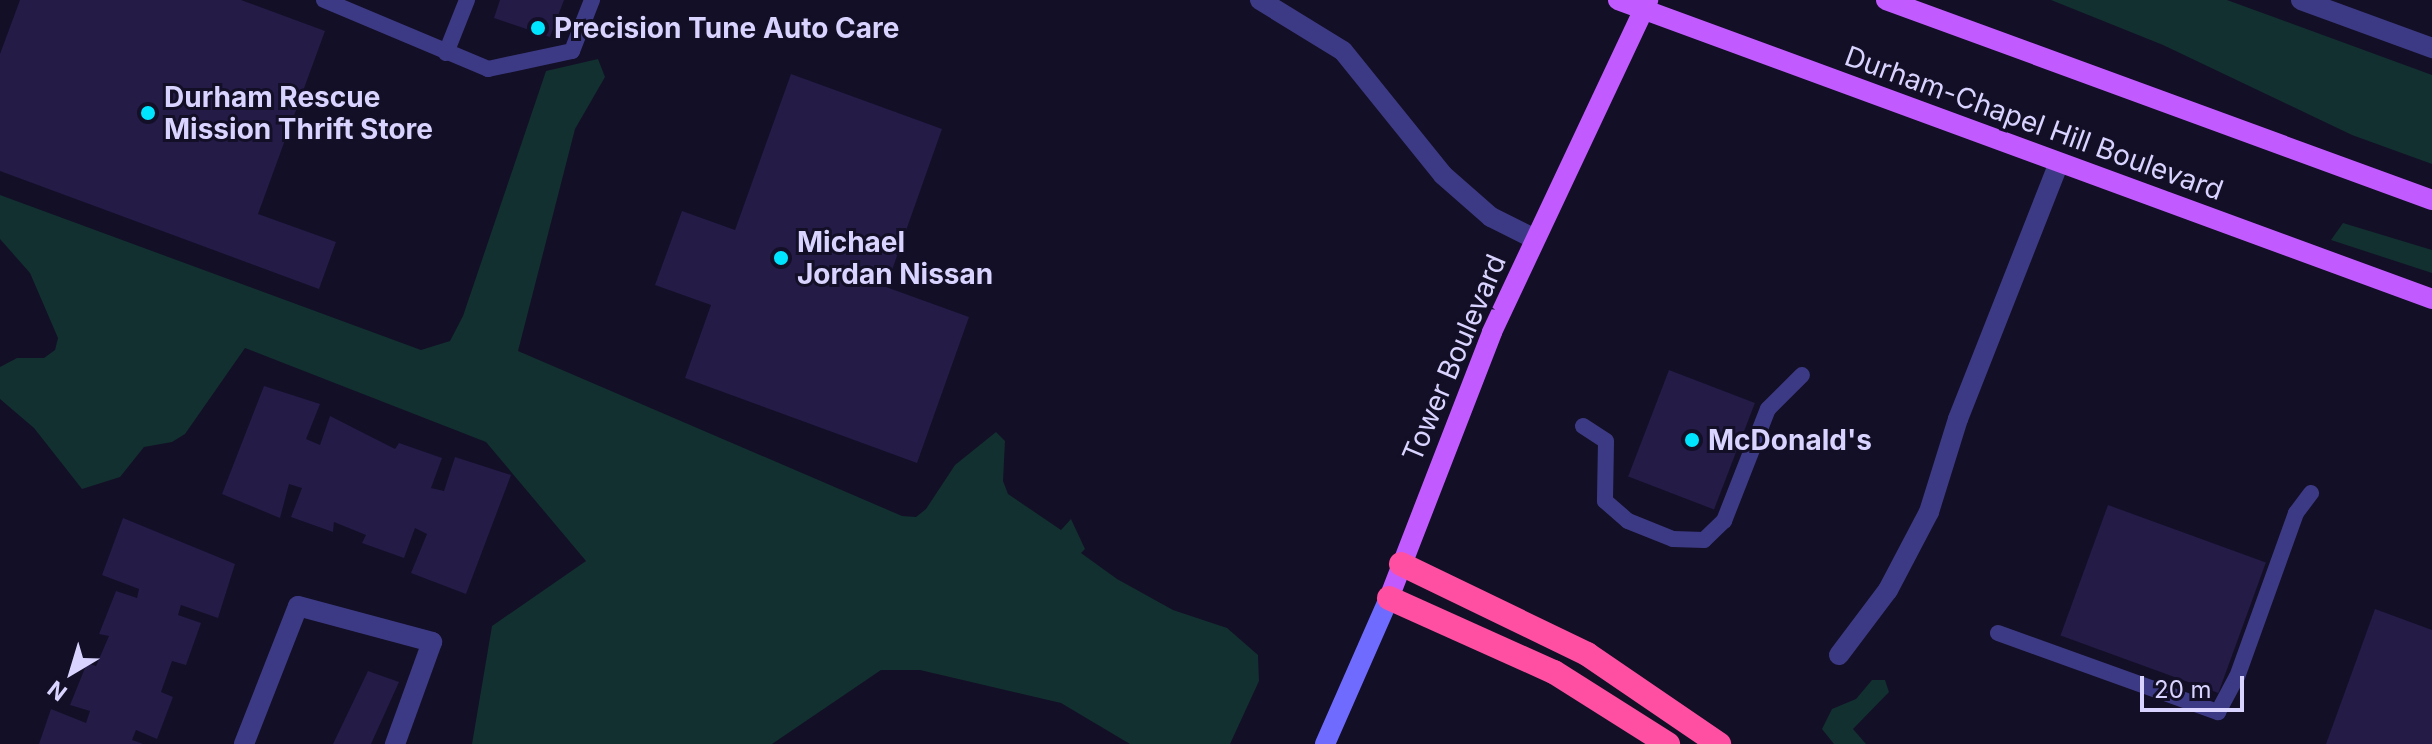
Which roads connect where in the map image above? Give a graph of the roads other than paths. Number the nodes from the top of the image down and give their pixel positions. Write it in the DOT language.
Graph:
graph roads {
  1 [pos="324,0"];
  2 [pos="467,0"];
  3 [pos="592,0"];
  4 [pos="1260,0"];
  5 [pos="1618,0"];
  6 [pos="1886,0"];
  7 [pos="2301,0"];
  8 [pos="1645,5"];
  9 [pos="2432,48"];
  10 [pos="446,53"];
  11 [pos="2059,163"];
  12 [pos="2432,200"];
  13 [pos="1535,239"];
  14 [pos="2432,299"];
  15 [pos="1802,375"];
  16 [pos="1583,426"];
  17 [pos="2311,493"];
  18 [pos="1401,564"];
  19 [pos="1389,598"];
  20 [pos="1998,633"];
  21 [pos="1839,655"];
  22 [pos="244,744"];
  23 [pos="395,744"];
  24 [pos="1325,744"];
  25 [pos="1668,744"];
  26 [pos="1719,744"];
  1 -- 10 [label="lane"];
  2 -- 10 [label="lane"];
  3 -- 10 [label="lane"];
  4 -- 13 [label="street"];
  5 -- 8 [label="main road, Durham-Chapel Hill Boulevard"];
  6 -- 12 [label="main road"];
  7 -- 9 [label="street"];
  8 -- 11 [label="main road, Durham-Chapel Hill Boulevard"];
  8 -- 13 [label="main road, Tower Boulevard"];
  11 -- 14 [label="main road, Durham-Chapel Hill Boulevard"];
  11 -- 21 [label="street"];
  13 -- 18 [label="main road, Tower Boulevard"];
  15 -- 16 [label="lane"];
  17 -- 20 [label="lane"];
  18 -- 19 [label="main road, Tower Boulevard"];
  18 -- 26 [label="highway"];
  19 -- 24 [label="street, Tower Boulevard"];
  19 -- 25 [label="highway"];
  22 -- 23 [label="street"];
}
